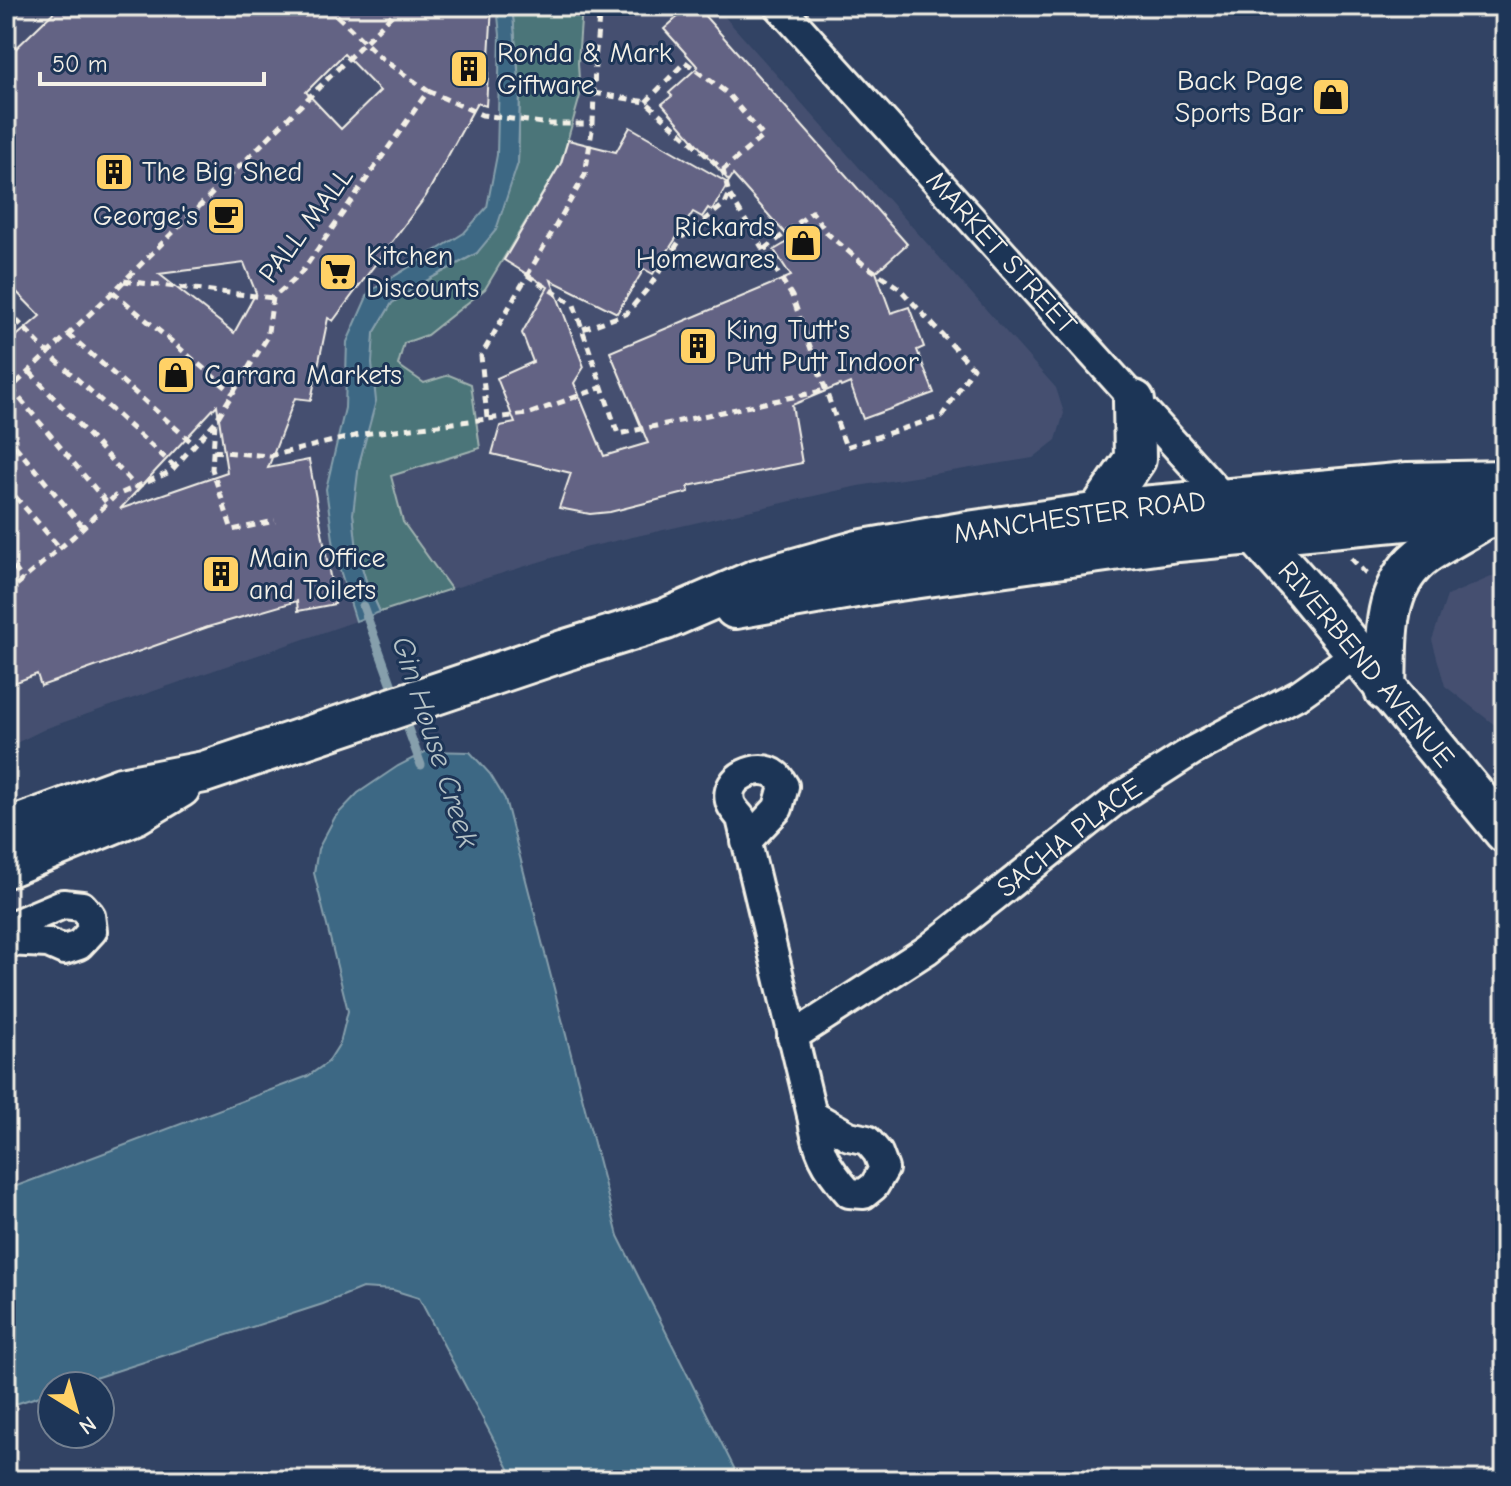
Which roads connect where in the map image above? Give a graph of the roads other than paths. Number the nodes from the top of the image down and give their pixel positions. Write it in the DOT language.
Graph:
graph roads {
  1 [pos="779,6"];
  2 [pos="1134,401"];
  3 [pos="1224,499"];
  4 [pos="1500,505"];
  5 [pos="1098,513"];
  6 [pos="1255,532"];
  7 [pos="666,619"];
  8 [pos="1356,654"];
  9 [pos="1385,690"];
  10 [pos="204,772"];
  11 [pos="6,830"];
  12 [pos="743,830"];
  13 [pos="1505,832"];
  14 [pos="6,867"];
  15 [pos="6,928"];
  16 [pos="6,941"];
  17 [pos="792,1037"];
  18 [pos="812,1115"];
  1 -- 2 [label="street, MARKET STREET"];
  2 -- 3 [label="street, MARKET STREET"];
  2 -- 5 [label="street"];
  3 -- 4 [label="street, MANCHESTER ROAD"];
  3 -- 5 [label="street, MANCHESTER ROAD"];
  3 -- 6 [label="street, RIVERBEND AVENUE"];
  4 -- 6 [label="street, MANCHESTER ROAD"];
  4 -- 9 [label="street"];
  5 -- 7 [label="street, MANCHESTER ROAD"];
  6 -- 7 [label="street, MANCHESTER ROAD"];
  6 -- 8 [label="street, RIVERBEND AVENUE"];
  7 -- 10 [label="street, MANCHESTER ROAD"];
  8 -- 9 [label="street, RIVERBEND AVENUE"];
  8 -- 17 [label="street, SACHA PLACE"];
  9 -- 13 [label="street, RIVERBEND AVENUE"];
  10 -- 11 [label="street, MANCHESTER ROAD"];
  10 -- 14 [label="street, MANCHESTER ROAD"];
  12 -- 17 [label="street"];
  15 -- 16 [label="street"];
  17 -- 18 [label="street"];
}
